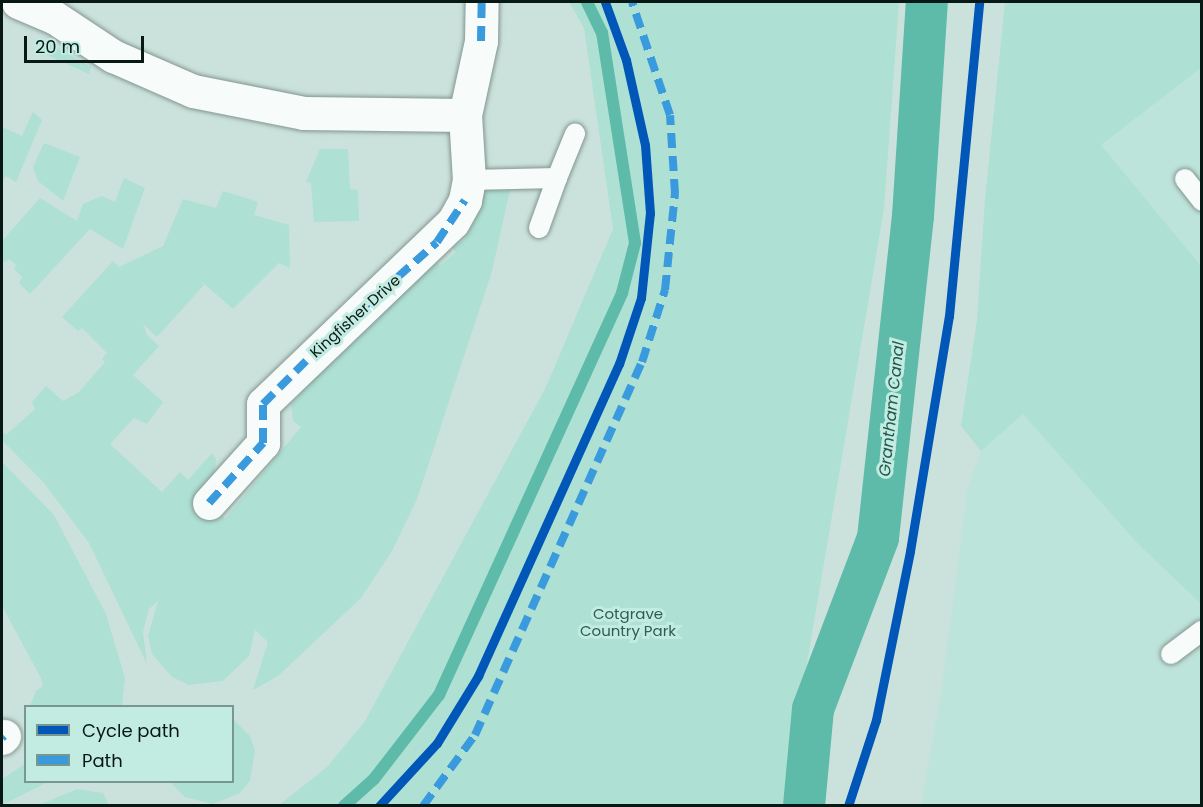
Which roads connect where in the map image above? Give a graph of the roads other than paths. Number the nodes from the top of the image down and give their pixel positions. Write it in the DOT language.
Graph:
graph roads {
  1 [pos="18,2"];
  2 [pos="482,2"];
  3 [pos="57,9"];
  4 [pos="465,115"];
  5 [pos="575,135"];
  6 [pos="557,178"];
  7 [pos="1185,179"];
  8 [pos="469,180"];
  9 [pos="1202,201"];
  10 [pos="539,228"];
  11 [pos="209,503"];
  12 [pos="1202,631"];
  13 [pos="1171,654"];
  1 -- 3 [label="street"];
  2 -- 4 [label="street, Kingfisher Drive"];
  3 -- 4 [label="street"];
  4 -- 8 [label="street, Kingfisher Drive"];
  5 -- 6 [label="lane"];
  6 -- 8 [label="lane"];
  6 -- 10 [label="lane"];
  7 -- 9 [label="lane"];
  8 -- 11 [label="street, Kingfisher Drive"];
  12 -- 13 [label="lane"];
}
